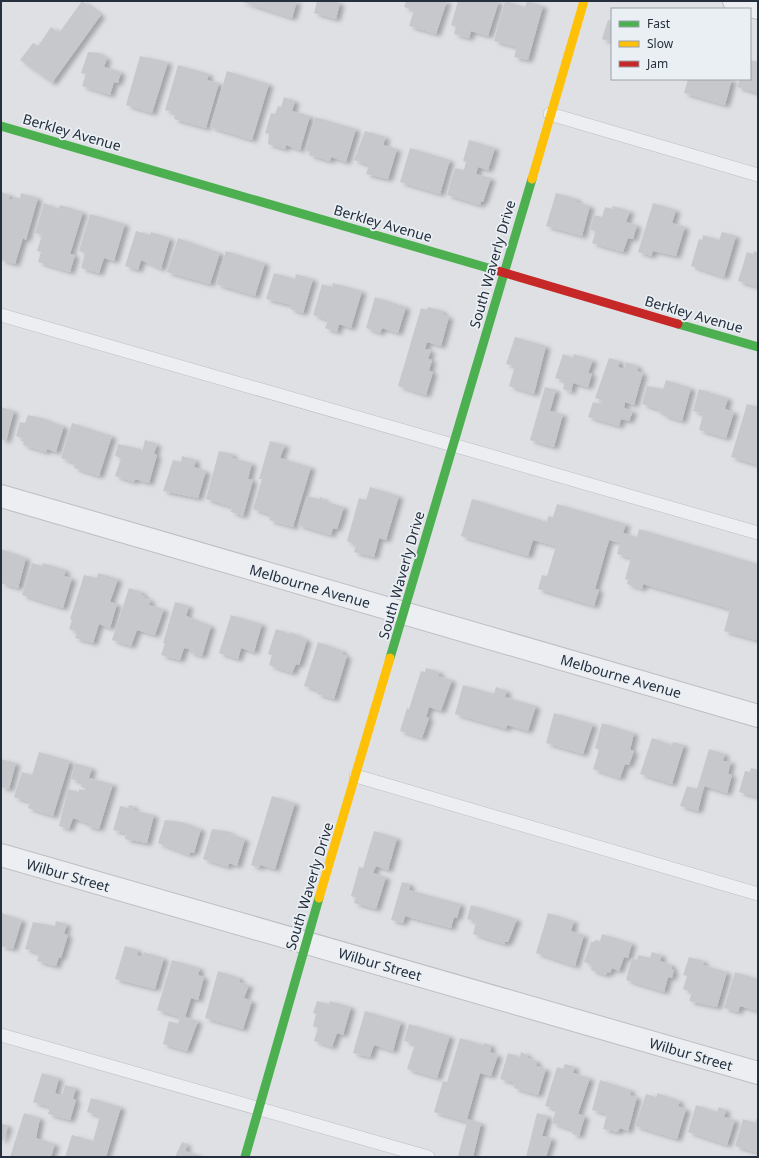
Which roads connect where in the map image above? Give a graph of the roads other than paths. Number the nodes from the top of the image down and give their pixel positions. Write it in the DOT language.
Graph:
graph roads {
  1 [pos="584,1"];
  2 [pos="734,1"];
  3 [pos="758,8"];
  4 [pos="550,114"];
  5 [pos="1,126"];
  6 [pos="758,175"];
  7 [pos="504,273"];
  8 [pos="1,315"];
  9 [pos="758,347"];
  10 [pos="453,445"];
  11 [pos="1,496"];
  12 [pos="758,533"];
  13 [pos="404,614"];
  14 [pos="758,716"];
  15 [pos="356,776"];
  16 [pos="1,855"];
  17 [pos="758,894"];
  18 [pos="306,943"];
  19 [pos="1,1035"];
  20 [pos="758,1073"];
  21 [pos="259,1109"];
  22 [pos="245,1157"];
  23 [pos="428,1157"];
  1 -- 4 [label="street, South Waverly Drive"];
  2 -- 3 [label="street"];
  4 -- 6 [label="lane"];
  4 -- 7 [label="street, South Waverly Drive"];
  5 -- 7 [label="street, Berkley Avenue"];
  7 -- 9 [label="street, Berkley Avenue"];
  7 -- 10 [label="street, South Waverly Drive"];
  8 -- 10 [label="lane"];
  10 -- 12 [label="lane"];
  10 -- 13 [label="street, South Waverly Drive"];
  11 -- 13 [label="street, Melbourne Avenue"];
  13 -- 14 [label="street, Melbourne Avenue"];
  13 -- 15 [label="street, South Waverly Drive"];
  15 -- 17 [label="lane"];
  15 -- 18 [label="street, South Waverly Drive"];
  16 -- 18 [label="street, Wilbur Street"];
  18 -- 20 [label="street, Wilbur Street"];
  18 -- 21 [label="street, South Waverly Drive"];
  19 -- 21 [label="lane"];
  21 -- 22 [label="street, South Waverly Drive"];
  21 -- 23 [label="lane"];
}
